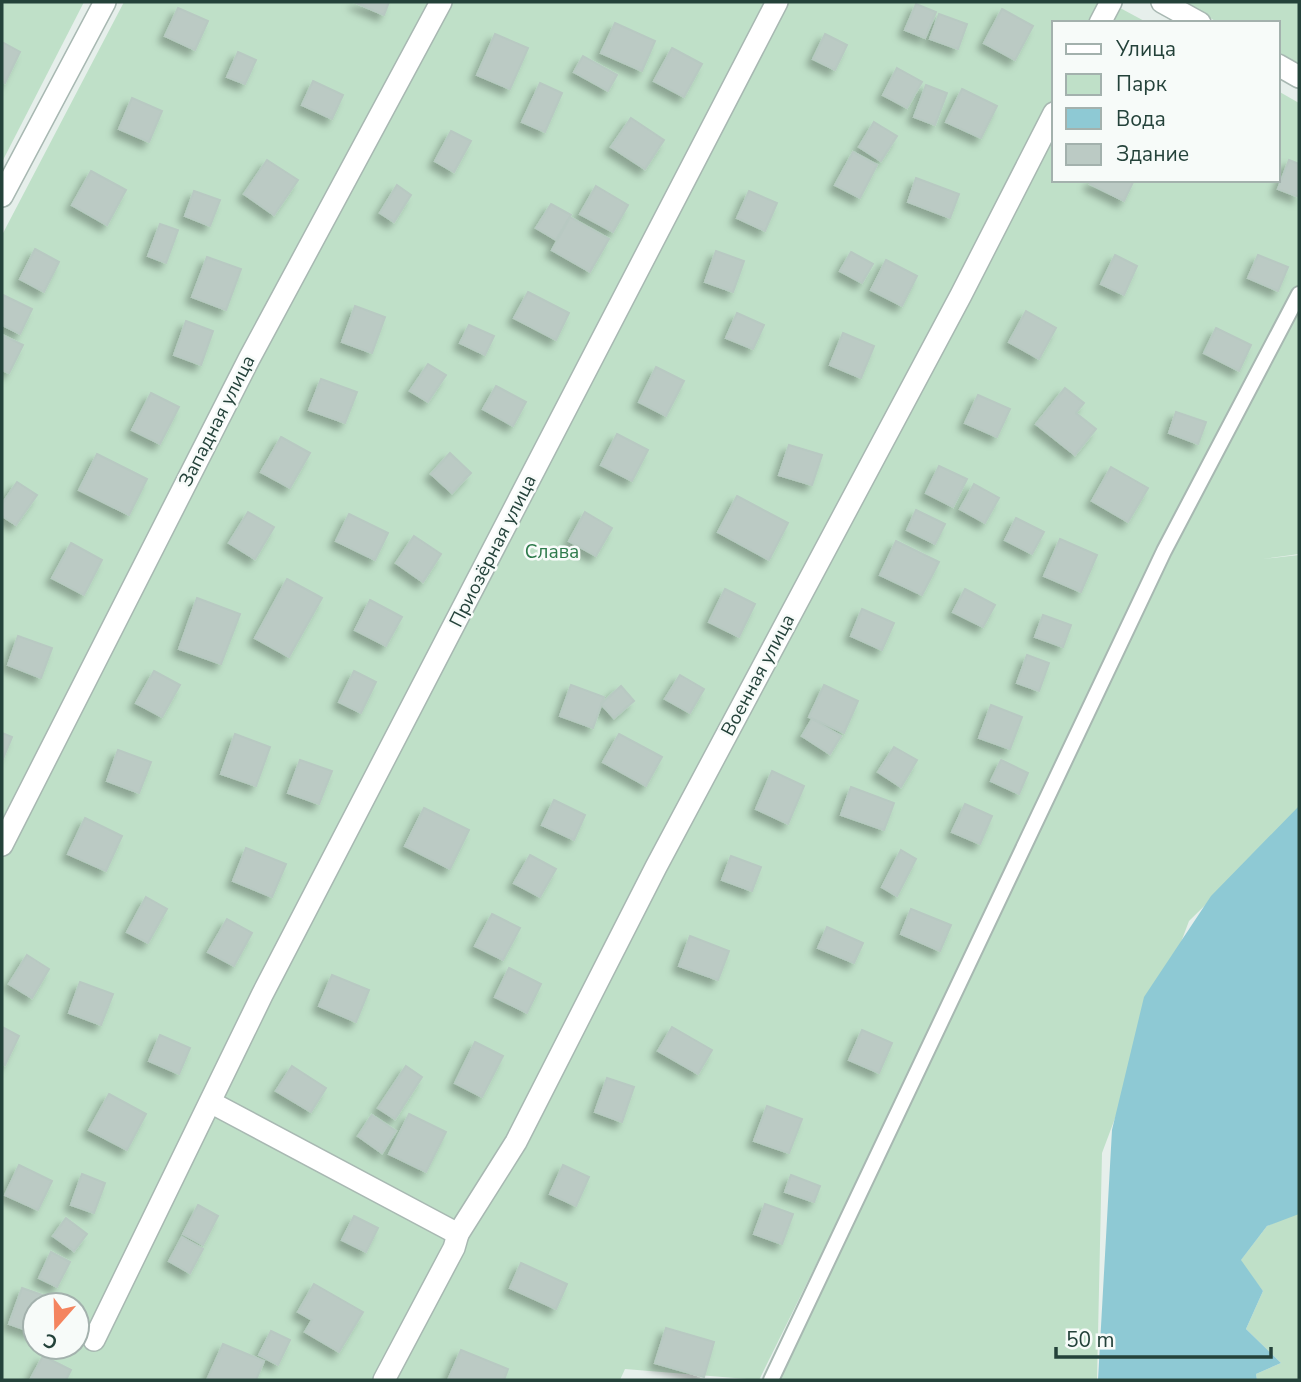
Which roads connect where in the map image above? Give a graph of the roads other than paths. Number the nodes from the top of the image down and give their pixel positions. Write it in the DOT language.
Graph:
graph roads {
  1 [pos="105,2"];
  2 [pos="442,2"];
  3 [pos="776,2"];
  4 [pos="1111,2"];
  5 [pos="1162,2"];
  6 [pos="1101,21"];
  7 [pos="1196,21"];
  8 [pos="1280,66"];
  9 [pos="1299,77"];
  10 [pos="1052,117"];
  11 [pos="2,196"];
  12 [pos="1299,294"];
  13 [pos="2,845"];
  14 [pos="212,1103"];
  15 [pos="457,1234"];
  16 [pos="94,1340"];
  17 [pos="384,1380"];
  18 [pos="771,1380"];
  1 -- 11 [label="street"];
  2 -- 13 [label="street, Западная улица"];
  3 -- 14 [label="street, Приозёрная улица"];
  4 -- 6 [label="street"];
  5 -- 7 [label="street"];
  8 -- 9 [label="street"];
  10 -- 15 [label="street, Военная улица"];
  12 -- 18 [label="lane"];
  14 -- 15 [label="street"];
  14 -- 16 [label="street, Приозёрная улица"];
  15 -- 17 [label="street, Военная улица"];
}
